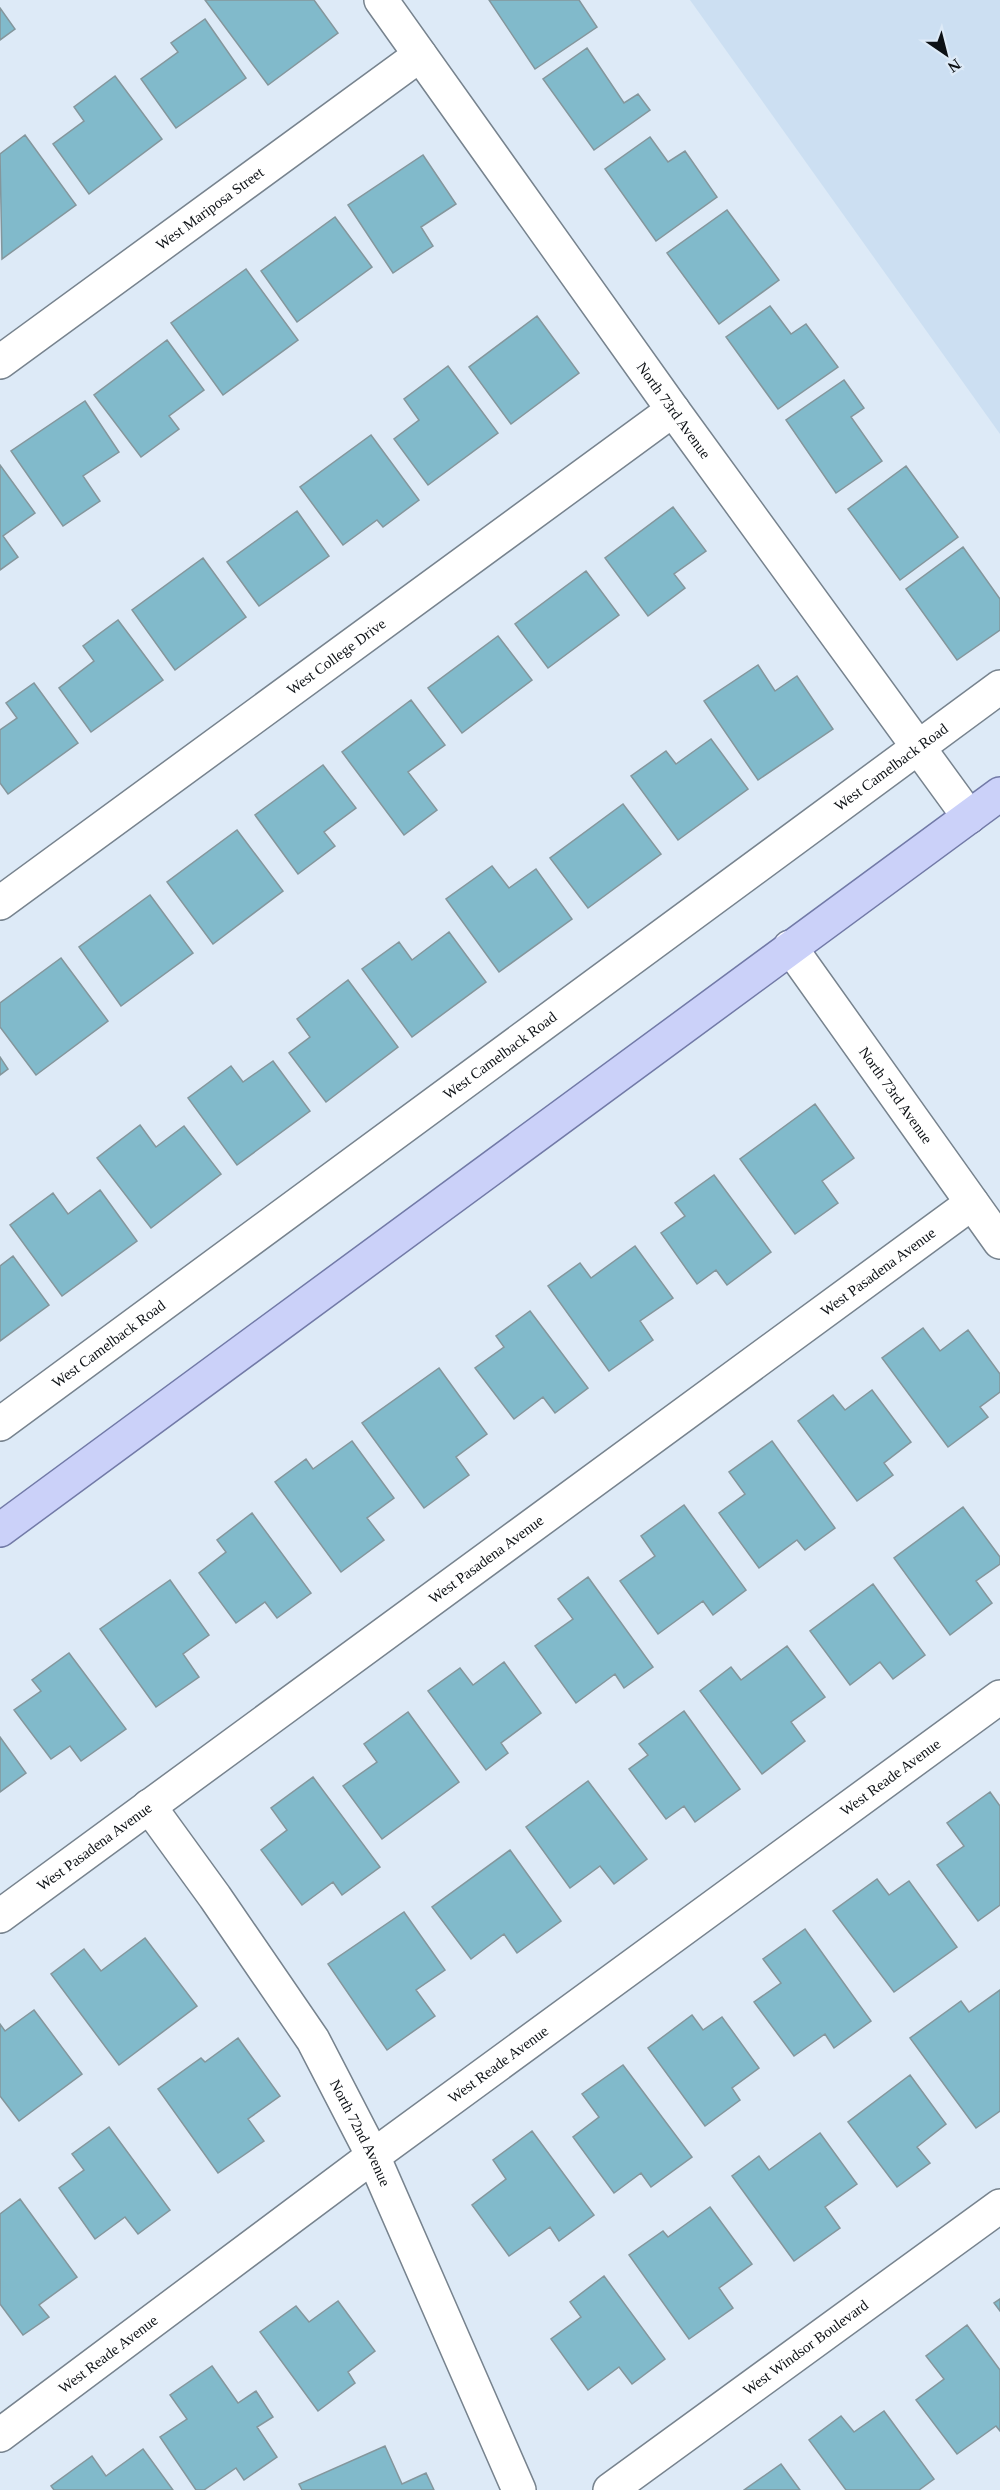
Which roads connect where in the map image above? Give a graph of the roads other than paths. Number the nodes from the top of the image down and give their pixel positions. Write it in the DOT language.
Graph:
graph roads {
  1 [pos="381,0"];
  2 [pos="420,55"];
  3 [pos="0,362"];
  4 [pos="673,410"];
  5 [pos="1000,687"];
  6 [pos="918,748"];
  7 [pos="1000,794"];
  8 [pos="969,817"];
  9 [pos="0,903"];
  10 [pos="790,947"];
  11 [pos="972,1203"];
  12 [pos="1000,1242"];
  13 [pos="0,1424"];
  14 [pos="0,1530"];
  15 [pos="1000,1697"];
  16 [pos="149,1806"];
  17 [pos="0,1916"];
  18 [pos="373,2156"];
  19 [pos="1000,2206"];
  20 [pos="0,2435"];
  21 [pos="519,2490"];
  22 [pos="610,2490"];
  1 -- 2 [label="street, North 73rd Avenue"];
  2 -- 3 [label="street, West Mariposa Street"];
  2 -- 4 [label="street, North 73rd Avenue"];
  4 -- 6 [label="street, North 73rd Avenue"];
  4 -- 9 [label="street, West College Drive"];
  5 -- 6 [label="street, West Camelback Road"];
  6 -- 8 [label="street, North 73rd Avenue"];
  6 -- 13 [label="street, West Camelback Road"];
  7 -- 8 [label="main road"];
  8 -- 10 [label="main road"];
  10 -- 11 [label="street, North 73rd Avenue"];
  10 -- 14 [label="main road"];
  11 -- 12 [label="street, North 73rd Avenue"];
  11 -- 16 [label="street, West Pasadena Avenue"];
  15 -- 18 [label="street, West Reade Avenue"];
  16 -- 17 [label="street, West Pasadena Avenue"];
  16 -- 18 [label="street, North 72nd Avenue"];
  18 -- 20 [label="street, West Reade Avenue"];
  18 -- 21 [label="street, North 72nd Avenue"];
  19 -- 22 [label="street, West Windsor Boulevard"];
}
